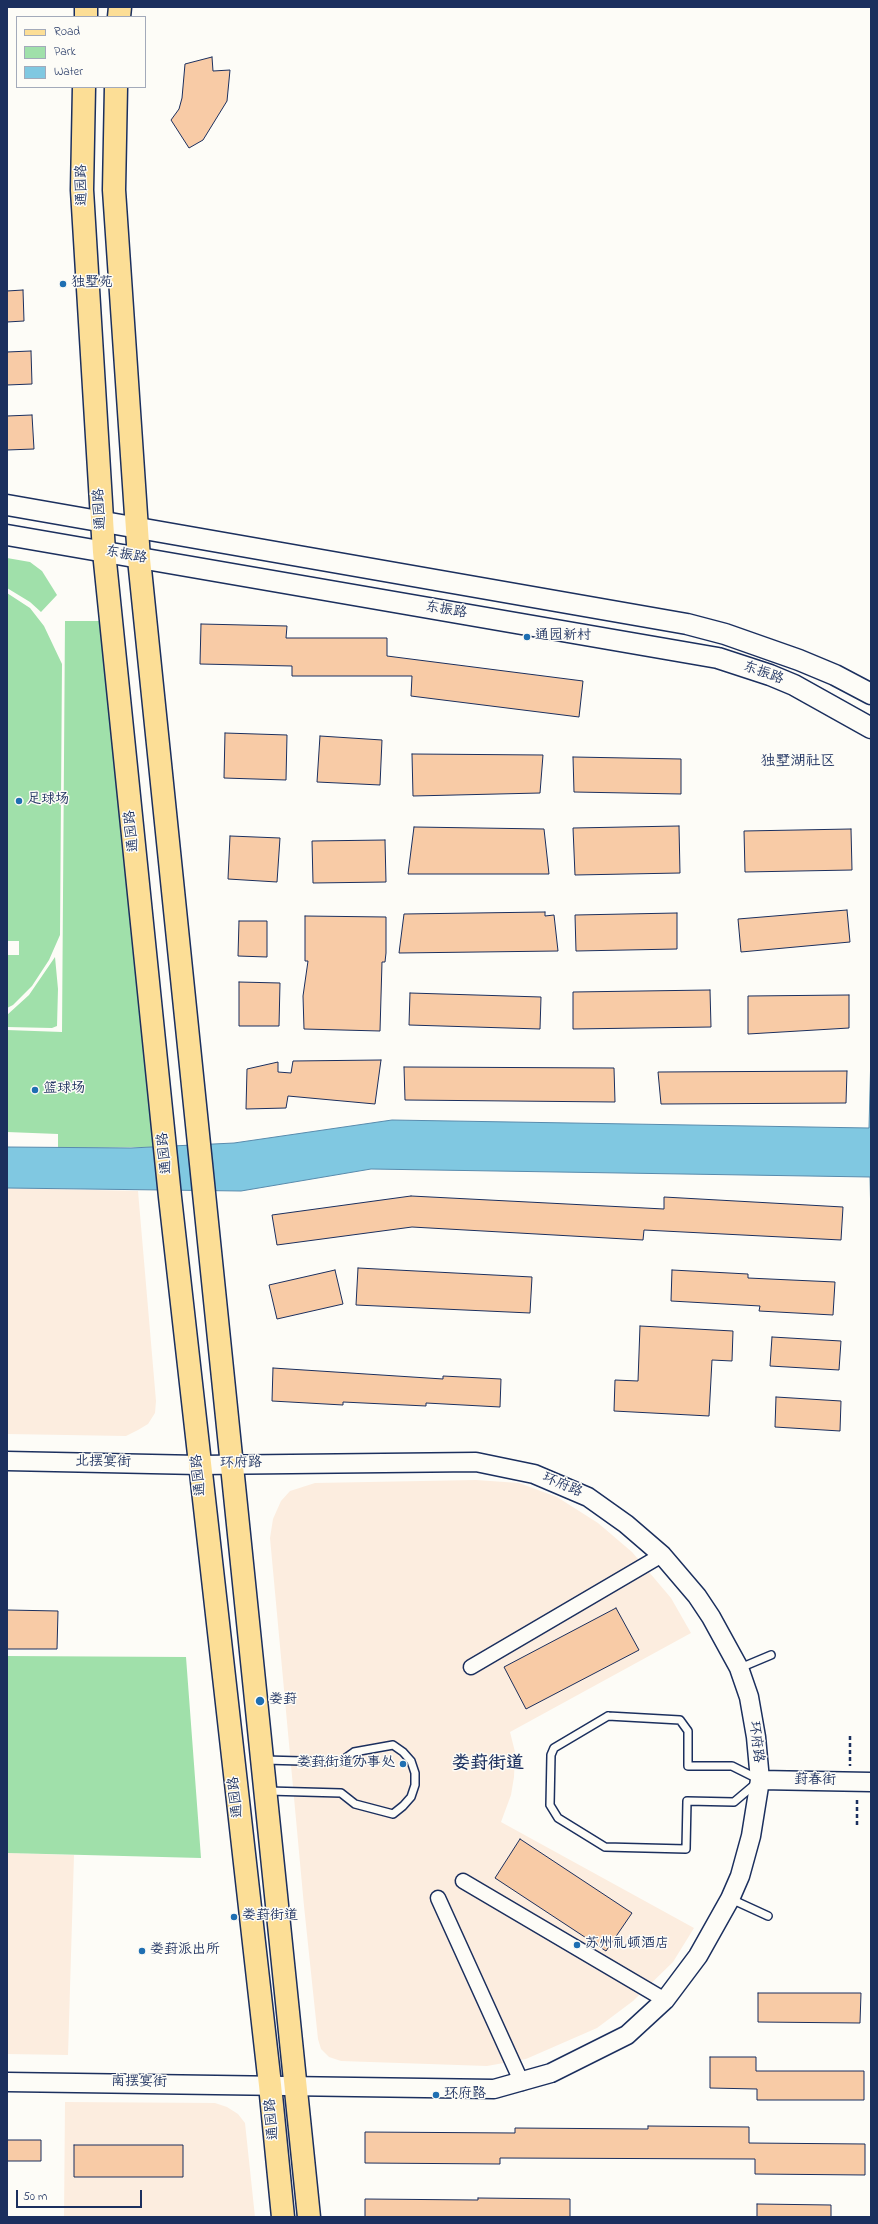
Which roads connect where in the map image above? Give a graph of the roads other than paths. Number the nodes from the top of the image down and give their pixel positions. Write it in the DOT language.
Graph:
graph roads {
  1 [pos="84,88"];
  2 [pos="116,88"];
  3 [pos="7,505"];
  4 [pos="102,521"];
  5 [pos="137,528"];
  6 [pos="7,535"];
  7 [pos="104,552"];
  8 [pos="139,559"];
  9 [pos="871,694"];
  10 [pos="871,728"];
  11 [pos="7,1462"];
  12 [pos="233,1463"];
  13 [pos="199,1465"];
  14 [pos="662,1555"];
  15 [pos="772,1656"];
  16 [pos="471,1666"];
  17 [pos="739,1668"];
  18 [pos="263,1760"];
  19 [pos="760,1780"];
  20 [pos="860,1782"];
  21 [pos="266,1791"];
  22 [pos="463,1881"];
  23 [pos="438,1898"];
  24 [pos="730,1899"];
  25 [pos="768,1916"];
  26 [pos="665,2000"];
  27 [pos="7,2082"];
  28 [pos="522,2083"];
  29 [pos="270,2085"];
  30 [pos="296,2086"];
  31 [pos="283,2217"];
  32 [pos="309,2217"];
  1 -- 4 [label="main road, 通园路"];
  2 -- 5 [label="main road, 通园路"];
  3 -- 4 [label="main road, 东振路"];
  4 -- 5 [label="main road, 东振路"];
  4 -- 7 [label="main road, 通园路"];
  5 -- 8 [label="main road, 通园路"];
  5 -- 9 [label="main road, 东振路"];
  6 -- 7 [label="main road, 东振路"];
  7 -- 8 [label="main road, 东振路"];
  7 -- 13 [label="main road, 通园路"];
  8 -- 10 [label="main road, 东振路"];
  8 -- 12 [label="main road, 通园路"];
  11 -- 13 [label="street, 北摆宴街"];
  12 -- 13 [label="street, 环府路"];
  12 -- 14 [label="street, 环府路"];
  12 -- 18 [label="main road, 通园路"];
  13 -- 29 [label="main road, 通园路"];
  14 -- 16 [label="street"];
  14 -- 17 [label="street, 环府路"];
  15 -- 17 [label="lane"];
  17 -- 19 [label="street, 环府路"];
  18 -- 21 [label="main road, 通园路"];
  18 -- 21 [label="lane"];
  19 -- 19 [label="lane"];
  19 -- 20 [label="street, 葑春街"];
  19 -- 24 [label="street, 环府路"];
  21 -- 30 [label="main road, 通园路"];
  22 -- 26 [label="street"];
  23 -- 28 [label="street"];
  24 -- 25 [label="lane"];
  24 -- 26 [label="street, 环府路"];
  26 -- 28 [label="street, 环府路"];
  27 -- 29 [label="street, 南摆宴街"];
  28 -- 30 [label="street, 环府路"];
  29 -- 30 [label="street, 环府路"];
  29 -- 31 [label="main road, 通园路"];
  30 -- 32 [label="main road, 通园路"];
}
